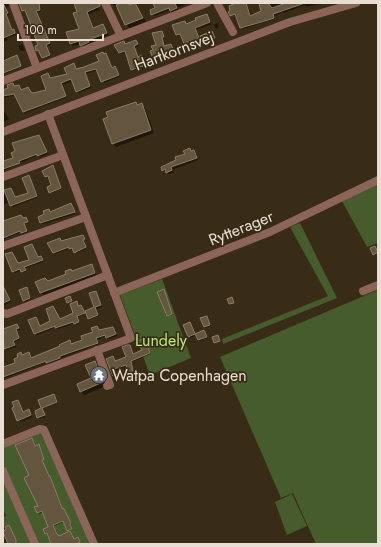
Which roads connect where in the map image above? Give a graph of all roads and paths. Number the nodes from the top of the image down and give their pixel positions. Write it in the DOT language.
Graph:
graph roads {
  1 [pos="13,3"];
  2 [pos="105,3"];
  3 [pos="207,3"];
  4 [pos="217,3"];
  5 [pos="356,3"];
  6 [pos="233,32"];
  7 [pos="121,36"];
  8 [pos="37,68"];
  9 [pos="3,81"];
  10 [pos="48,114"];
  11 [pos="3,132"];
  12 [pos="64,155"];
  13 [pos="3,177"];
  14 [pos="376,180"];
  15 [pos="86,217"];
  16 [pos="3,246"];
  17 [pos="108,275"];
  18 [pos="378,285"];
  19 [pos="363,291"];
  20 [pos="114,293"];
  21 [pos="3,313"];
  22 [pos="97,350"];
  23 [pos="3,385"];
  24 [pos="107,386"];
  25 [pos="3,444"];
  26 [pos="3,471"];
  27 [pos="35,544"];
  28 [pos="94,544"];
  1 -- 8 [label="street"];
  2 -- 7 [label="street"];
  3 -- 7 [label="street"];
  4 -- 6 [label="street"];
  5 -- 10 [label="street, Hartkornsvej"];
  7 -- 8 [label="street"];
  8 -- 9 [label="street"];
  10 -- 11 [label="street, Hartkornsvej"];
  10 -- 12 [label="street"];
  12 -- 13 [label="street"];
  12 -- 15 [label="street"];
  14 -- 20 [label="street, Rytterager"];
  15 -- 16 [label="street"];
  15 -- 17 [label="street"];
  17 -- 20 [label="street"];
  17 -- 21 [label="street"];
  18 -- 19 [label="street"];
  20 -- 22 [label="street"];
  22 -- 23 [label="street"];
  22 -- 24 [label="street"];
  25 -- 28 [label="street"];
  26 -- 27 [label="street"];
}
